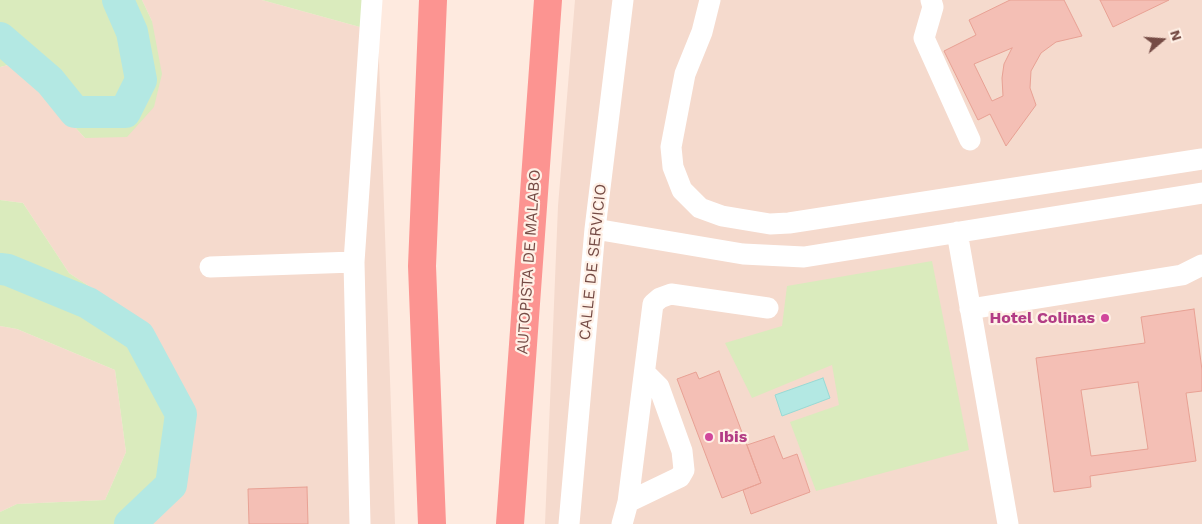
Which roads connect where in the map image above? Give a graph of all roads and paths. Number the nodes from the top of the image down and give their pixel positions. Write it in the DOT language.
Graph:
graph roads {
  1 [pos="372,0"];
  2 [pos="433,0"];
  3 [pos="548,0"];
  4 [pos="623,0"];
  5 [pos="710,0"];
  6 [pos="931,0"];
  7 [pos="970,140"];
  8 [pos="1202,159"];
  9 [pos="1202,193"];
  10 [pos="595,229"];
  11 [pos="957,232"];
  12 [pos="354,262"];
  13 [pos="1202,265"];
  14 [pos="210,268"];
  15 [pos="768,308"];
  16 [pos="970,309"];
  17 [pos="645,373"];
  18 [pos="628,502"];
  19 [pos="360,524"];
  20 [pos="432,524"];
  21 [pos="510,524"];
  22 [pos="569,524"];
  23 [pos="622,524"];
  24 [pos="1008,524"];
  1 -- 12 [label="street"];
  2 -- 20 [label="highway"];
  3 -- 21 [label="highway, AUTOPISTA DE MALABO"];
  4 -- 10 [label="street, CALLE DE SERVICIO"];
  5 -- 8 [label="street"];
  6 -- 7 [label="street"];
  9 -- 11 [label="street"];
  10 -- 11 [label="street"];
  10 -- 22 [label="street, CALLE DE SERVICIO"];
  11 -- 16 [label="street"];
  12 -- 14 [label="street"];
  12 -- 19 [label="street"];
  13 -- 16 [label="street"];
  15 -- 17 [label="street"];
  16 -- 24 [label="street"];
  17 -- 18 [label="street"];
  17 -- 18 [label="street"];
  18 -- 23 [label="street"];
}
